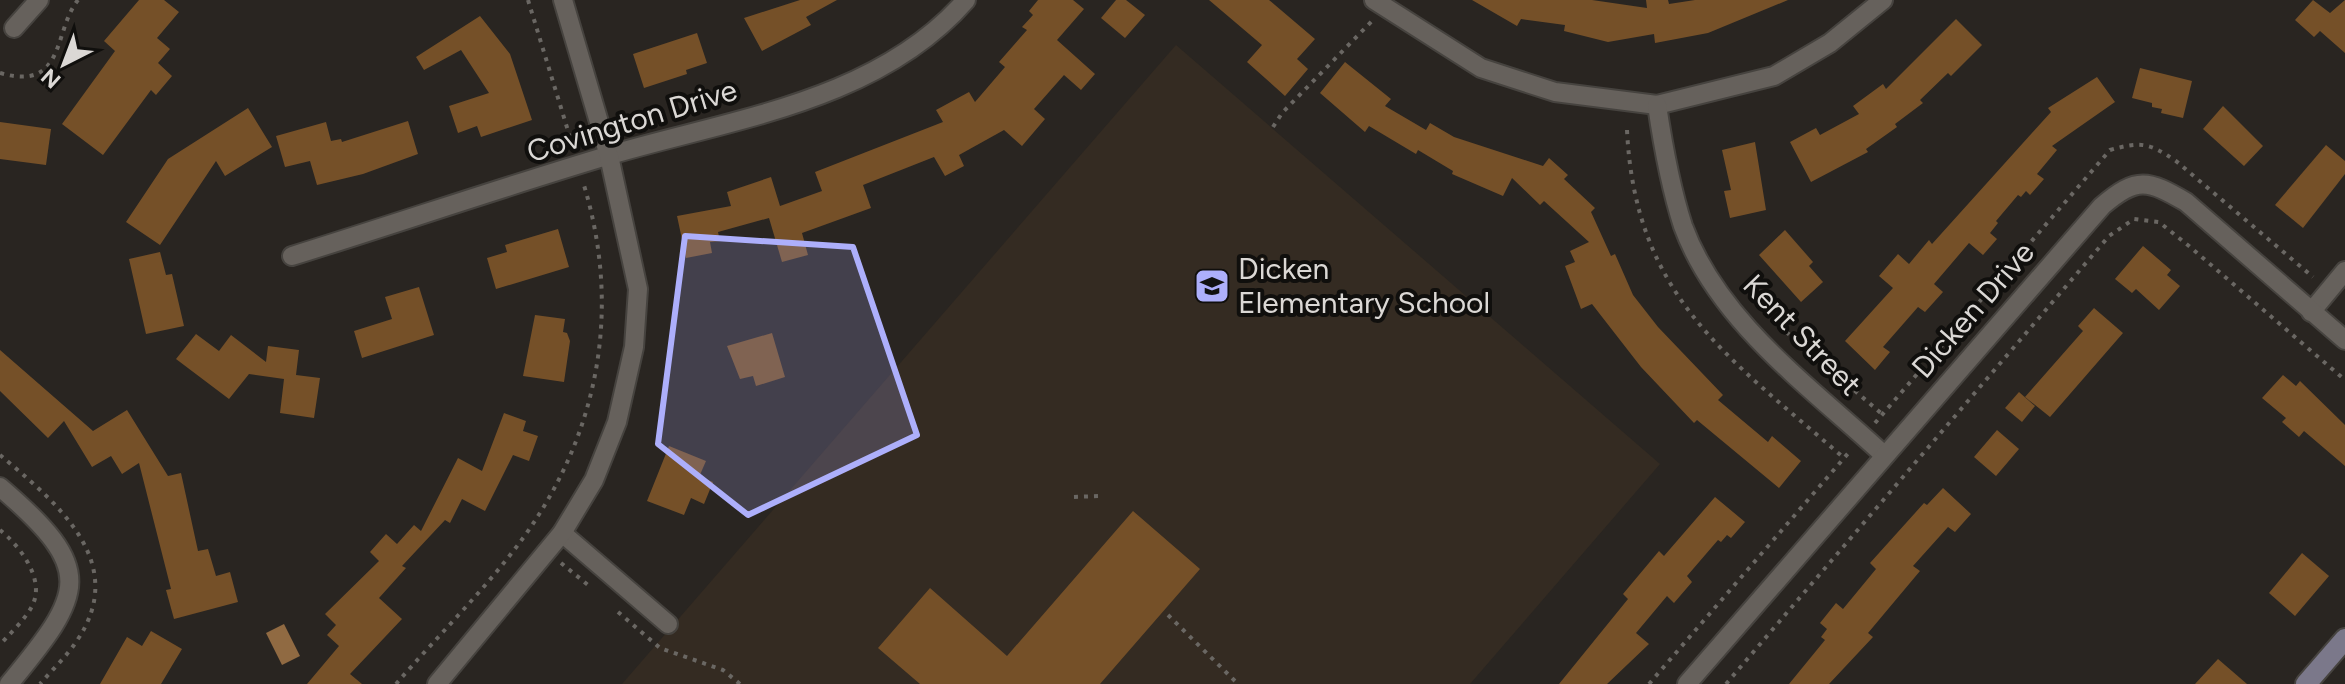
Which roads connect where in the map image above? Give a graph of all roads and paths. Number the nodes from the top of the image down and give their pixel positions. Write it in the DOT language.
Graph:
graph roads {
  1 [pos="39,0"];
  2 [pos="78,0"];
  3 [pos="528,0"];
  4 [pos="563,0"];
  5 [pos="966,0"];
  6 [pos="1883,0"];
  7 [pos="1379,4"];
  8 [pos="14,28"];
  9 [pos="0,73"];
  10 [pos="1657,105"];
  11 [pos="1273,127"];
  12 [pos="609,156"];
  13 [pos="578,165"];
  14 [pos="292,256"];
  15 [pos="2345,271"];
  16 [pos="2311,312"];
  17 [pos="1769,317"];
  18 [pos="2345,340"];
  19 [pos="2345,380"];
  20 [pos="1882,414"];
  21 [pos="1884,455"];
  22 [pos="0,487"];
  23 [pos="1100,496"];
  24 [pos="1074,497"];
  25 [pos="0,530"];
  26 [pos="562,533"];
  27 [pos="1168,615"];
  28 [pos="668,624"];
  29 [pos="2345,639"];
  30 [pos="0,645"];
  31 [pos="9,684"];
  32 [pos="396,684"];
  33 [pos="437,684"];
  34 [pos="1238,684"];
  35 [pos="1687,684"];
  36 [pos="1726,684"];
  37 [pos="2306,684"];
  1 -- 8 [label="street"];
  2 -- 9 [label="path"];
  3 -- 13 [label="path"];
  4 -- 12 [label="street"];
  5 -- 12 [label="street, Covington Drive"];
  6 -- 10 [label="street"];
  7 -- 10 [label="street"];
  7 -- 11 [label="path"];
  10 -- 21 [label="street, Kent Street"];
  12 -- 13 [label="street, Covington Drive"];
  12 -- 26 [label="street"];
  13 -- 14 [label="street, Covington Drive"];
  13 -- 32 [label="path"];
  15 -- 16 [label="street"];
  16 -- 18 [label="street, Dicken Drive"];
  16 -- 21 [label="street, Dicken Drive"];
  17 -- 20 [label="path"];
  19 -- 36 [label="path"];
  21 -- 35 [label="street, Dicken Drive"];
  22 -- 31 [label="street"];
  23 -- 24 [label="path"];
  25 -- 30 [label="path"];
  26 -- 28 [label="street"];
  26 -- 33 [label="street"];
  27 -- 34 [label="path"];
  29 -- 37 [label="street"];
}
